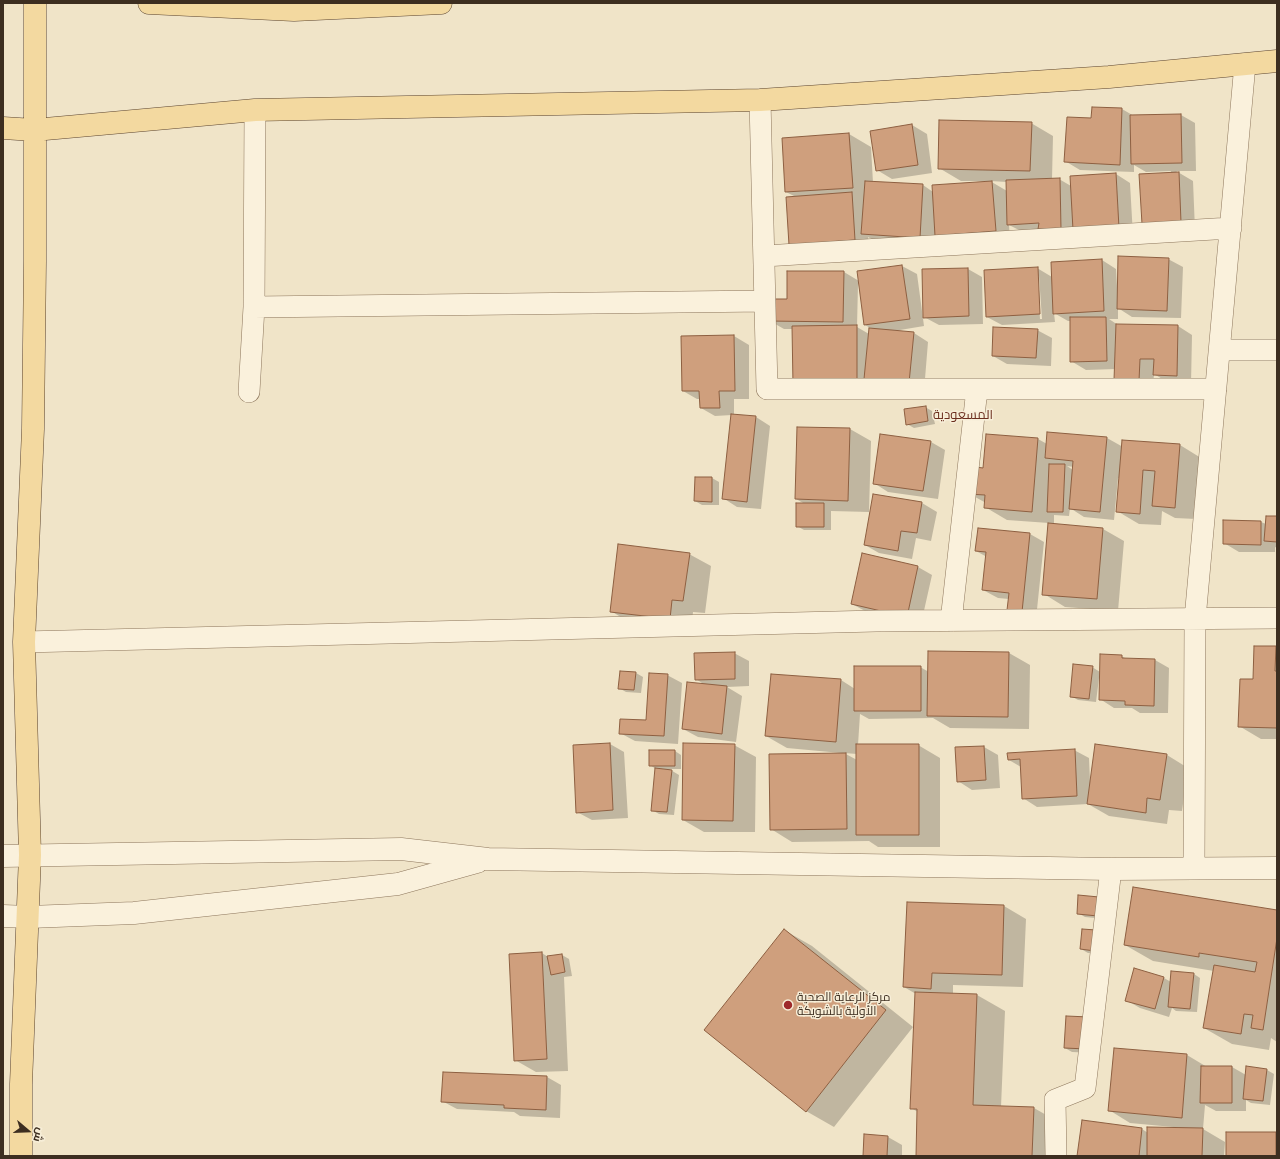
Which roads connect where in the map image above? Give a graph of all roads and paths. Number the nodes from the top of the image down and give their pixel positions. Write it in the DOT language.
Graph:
graph roads {
  1 [pos="35,3"];
  2 [pos="149,3"];
  3 [pos="441,3"];
  4 [pos="1277,62"];
  5 [pos="1245,64"];
  6 [pos="760,100"];
  7 [pos="255,110"];
  8 [pos="3,128"];
  9 [pos="34,130"];
  10 [pos="1230,228"];
  11 [pos="764,256"];
  12 [pos="765,301"];
  13 [pos="254,307"];
  14 [pos="1220,350"];
  15 [pos="1277,350"];
  16 [pos="977,389"];
  17 [pos="1216,389"];
  18 [pos="249,392"];
  19 [pos="1277,618"];
  20 [pos="1196,619"];
  21 [pos="951,621"];
  22 [pos="24,642"];
  23 [pos="30,855"];
  24 [pos="3,856"];
  25 [pos="488,859"];
  26 [pos="1194,868"];
  27 [pos="1277,868"];
  28 [pos="1111,869"];
  29 [pos="3,916"];
  30 [pos="28,917"];
  31 [pos="21,1156"];
  32 [pos="1056,1156"];
  1 -- 9 [label="main road"];
  2 -- 3 [label="main road"];
  4 -- 5 [label="main road"];
  5 -- 6 [label="main road"];
  5 -- 10 [label="street"];
  6 -- 7 [label="main road"];
  6 -- 11 [label="street"];
  7 -- 9 [label="main road"];
  7 -- 13 [label="street"];
  8 -- 9 [label="main road"];
  9 -- 22 [label="main road"];
  10 -- 11 [label="street"];
  10 -- 14 [label="street"];
  11 -- 12 [label="street"];
  12 -- 13 [label="street"];
  12 -- 16 [label="street"];
  13 -- 18 [label="street"];
  14 -- 15 [label="street"];
  14 -- 17 [label="street"];
  16 -- 17 [label="street"];
  16 -- 21 [label="street"];
  17 -- 20 [label="street"];
  19 -- 20 [label="street"];
  20 -- 21 [label="street"];
  20 -- 26 [label="street"];
  21 -- 22 [label="street"];
  22 -- 23 [label="main road"];
  23 -- 24 [label="street"];
  23 -- 25 [label="street"];
  23 -- 30 [label="main road"];
  25 -- 28 [label="street"];
  25 -- 30 [label="street"];
  26 -- 27 [label="street"];
  26 -- 28 [label="street"];
  28 -- 32 [label="street"];
  29 -- 30 [label="street"];
  30 -- 31 [label="main road"];
}
